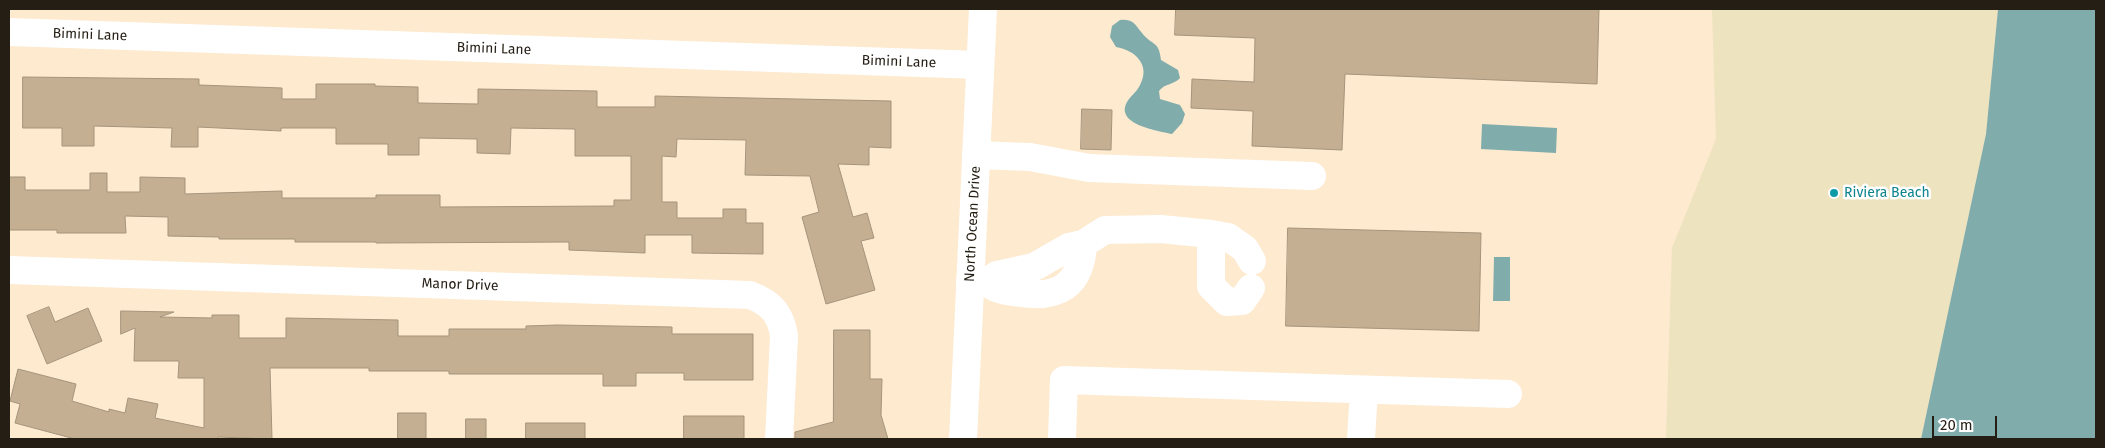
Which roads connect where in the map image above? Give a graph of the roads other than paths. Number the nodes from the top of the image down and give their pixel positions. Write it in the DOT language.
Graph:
graph roads {
  1 [pos="982,9"];
  2 [pos="9,32"];
  3 [pos="980,65"];
  4 [pos="976,155"];
  5 [pos="1312,176"];
  6 [pos="1211,234"];
  7 [pos="1083,244"];
  8 [pos="1252,261"];
  9 [pos="1034,267"];
  10 [pos="9,270"];
  11 [pos="979,282"];
  12 [pos="1251,288"];
  13 [pos="1049,293"];
  14 [pos="1364,390"];
  15 [pos="1508,394"];
  16 [pos="779,439"];
  17 [pos="963,439"];
  18 [pos="1062,439"];
  19 [pos="1361,439"];
  1 -- 3 [label="street, North Ocean Drive"];
  2 -- 3 [label="street, Bimini Lane"];
  3 -- 4 [label="street, North Ocean Drive"];
  4 -- 5 [label="street"];
  4 -- 11 [label="street, North Ocean Drive"];
  6 -- 7 [label="street"];
  6 -- 8 [label="street"];
  6 -- 12 [label="street"];
  7 -- 9 [label="street"];
  7 -- 13 [label="street"];
  9 -- 11 [label="street"];
  9 -- 13 [label="street"];
  10 -- 16 [label="street, Manor Drive"];
  11 -- 13 [label="street"];
  11 -- 17 [label="street, North Ocean Drive"];
  14 -- 15 [label="street"];
  14 -- 18 [label="street"];
  14 -- 19 [label="street"];
}
